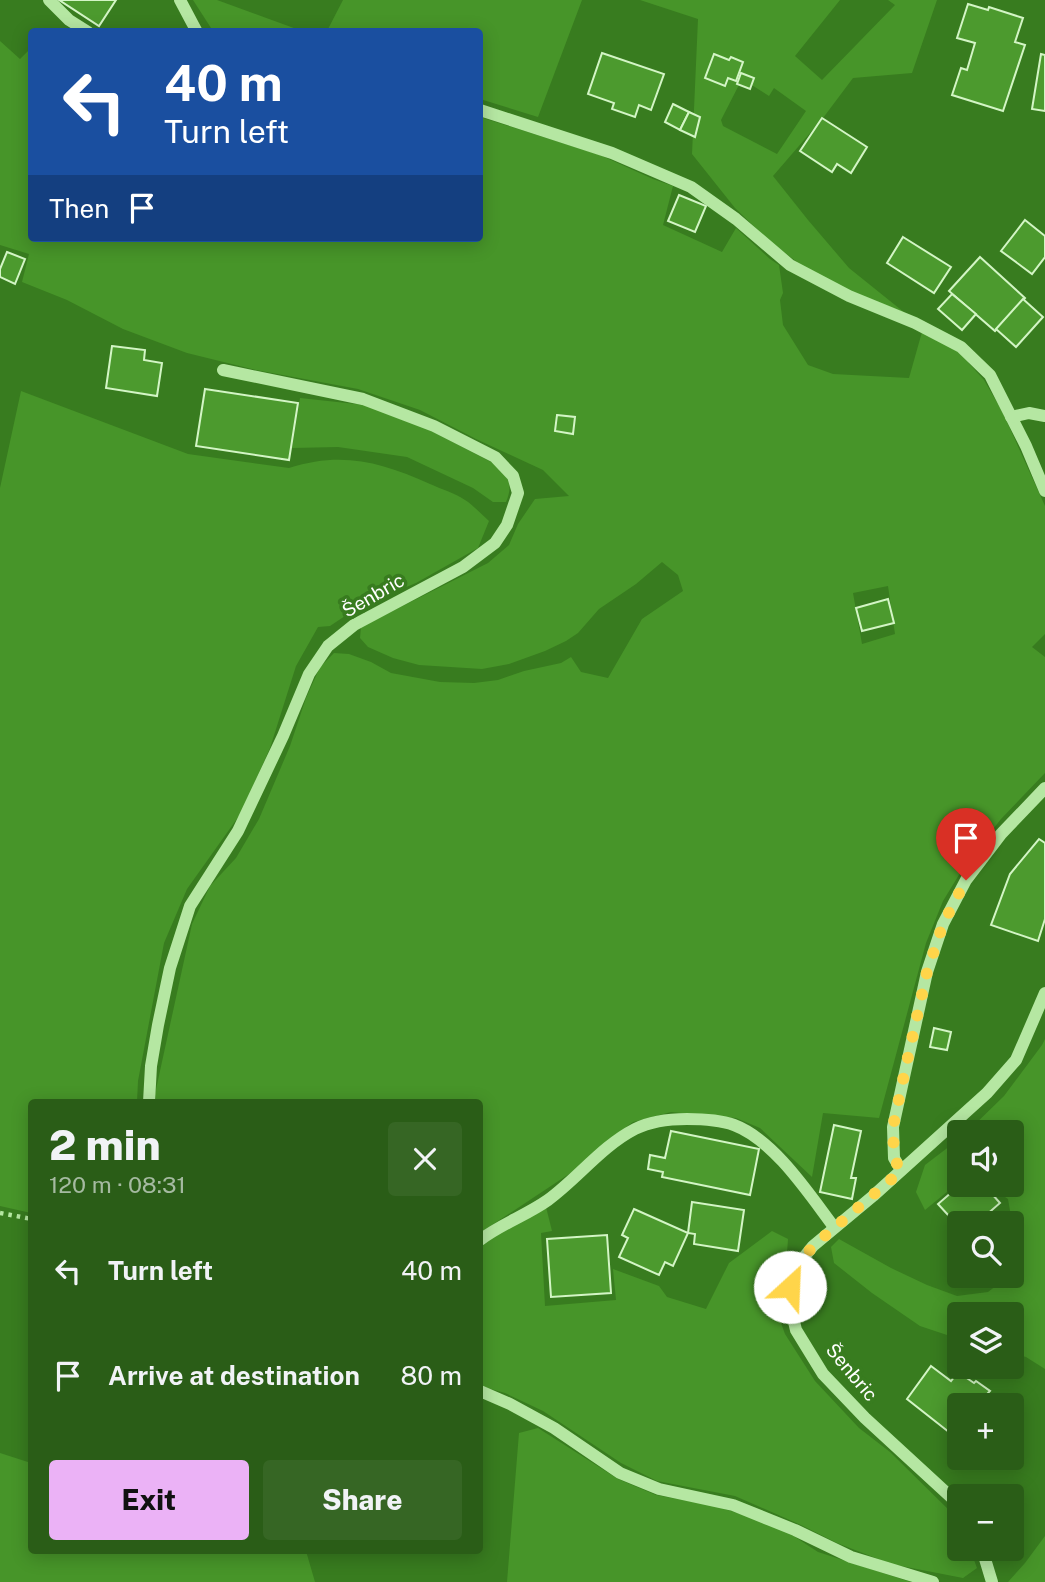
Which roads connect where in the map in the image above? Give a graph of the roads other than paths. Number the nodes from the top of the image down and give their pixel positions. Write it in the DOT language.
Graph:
graph roads {
  1 [pos="50,0"];
  2 [pos="180,0"];
  3 [pos="82,28"];
  4 [pos="195,28"];
  5 [pos="483,111"];
  6 [pos="223,370"];
  7 [pos="1045,416"];
  8 [pos="1011,417"];
  9 [pos="1045,491"];
  10 [pos="1045,788"];
  11 [pos="1045,993"];
  12 [pos="149,1099"];
  13 [pos="901,1171"];
  14 [pos="834,1227"];
  15 [pos="483,1238"];
  16 [pos="483,1392"];
  17 [pos="947,1493"];
  18 [pos="986,1561"];
  19 [pos="933,1582"];
  20 [pos="992,1582"];
  1 -- 3 [label="street"];
  2 -- 4 [label="street"];
  5 -- 8 [label="street"];
  6 -- 12 [label="street, Šenbric"];
  7 -- 8 [label="street"];
  8 -- 9 [label="street"];
  10 -- 13 [label="street"];
  11 -- 13 [label="street, Šenbric"];
  13 -- 14 [label="street, Šenbric"];
  14 -- 15 [label="street"];
  14 -- 17 [label="street, Šenbric"];
  16 -- 19 [label="street"];
  18 -- 20 [label="street"];
}
